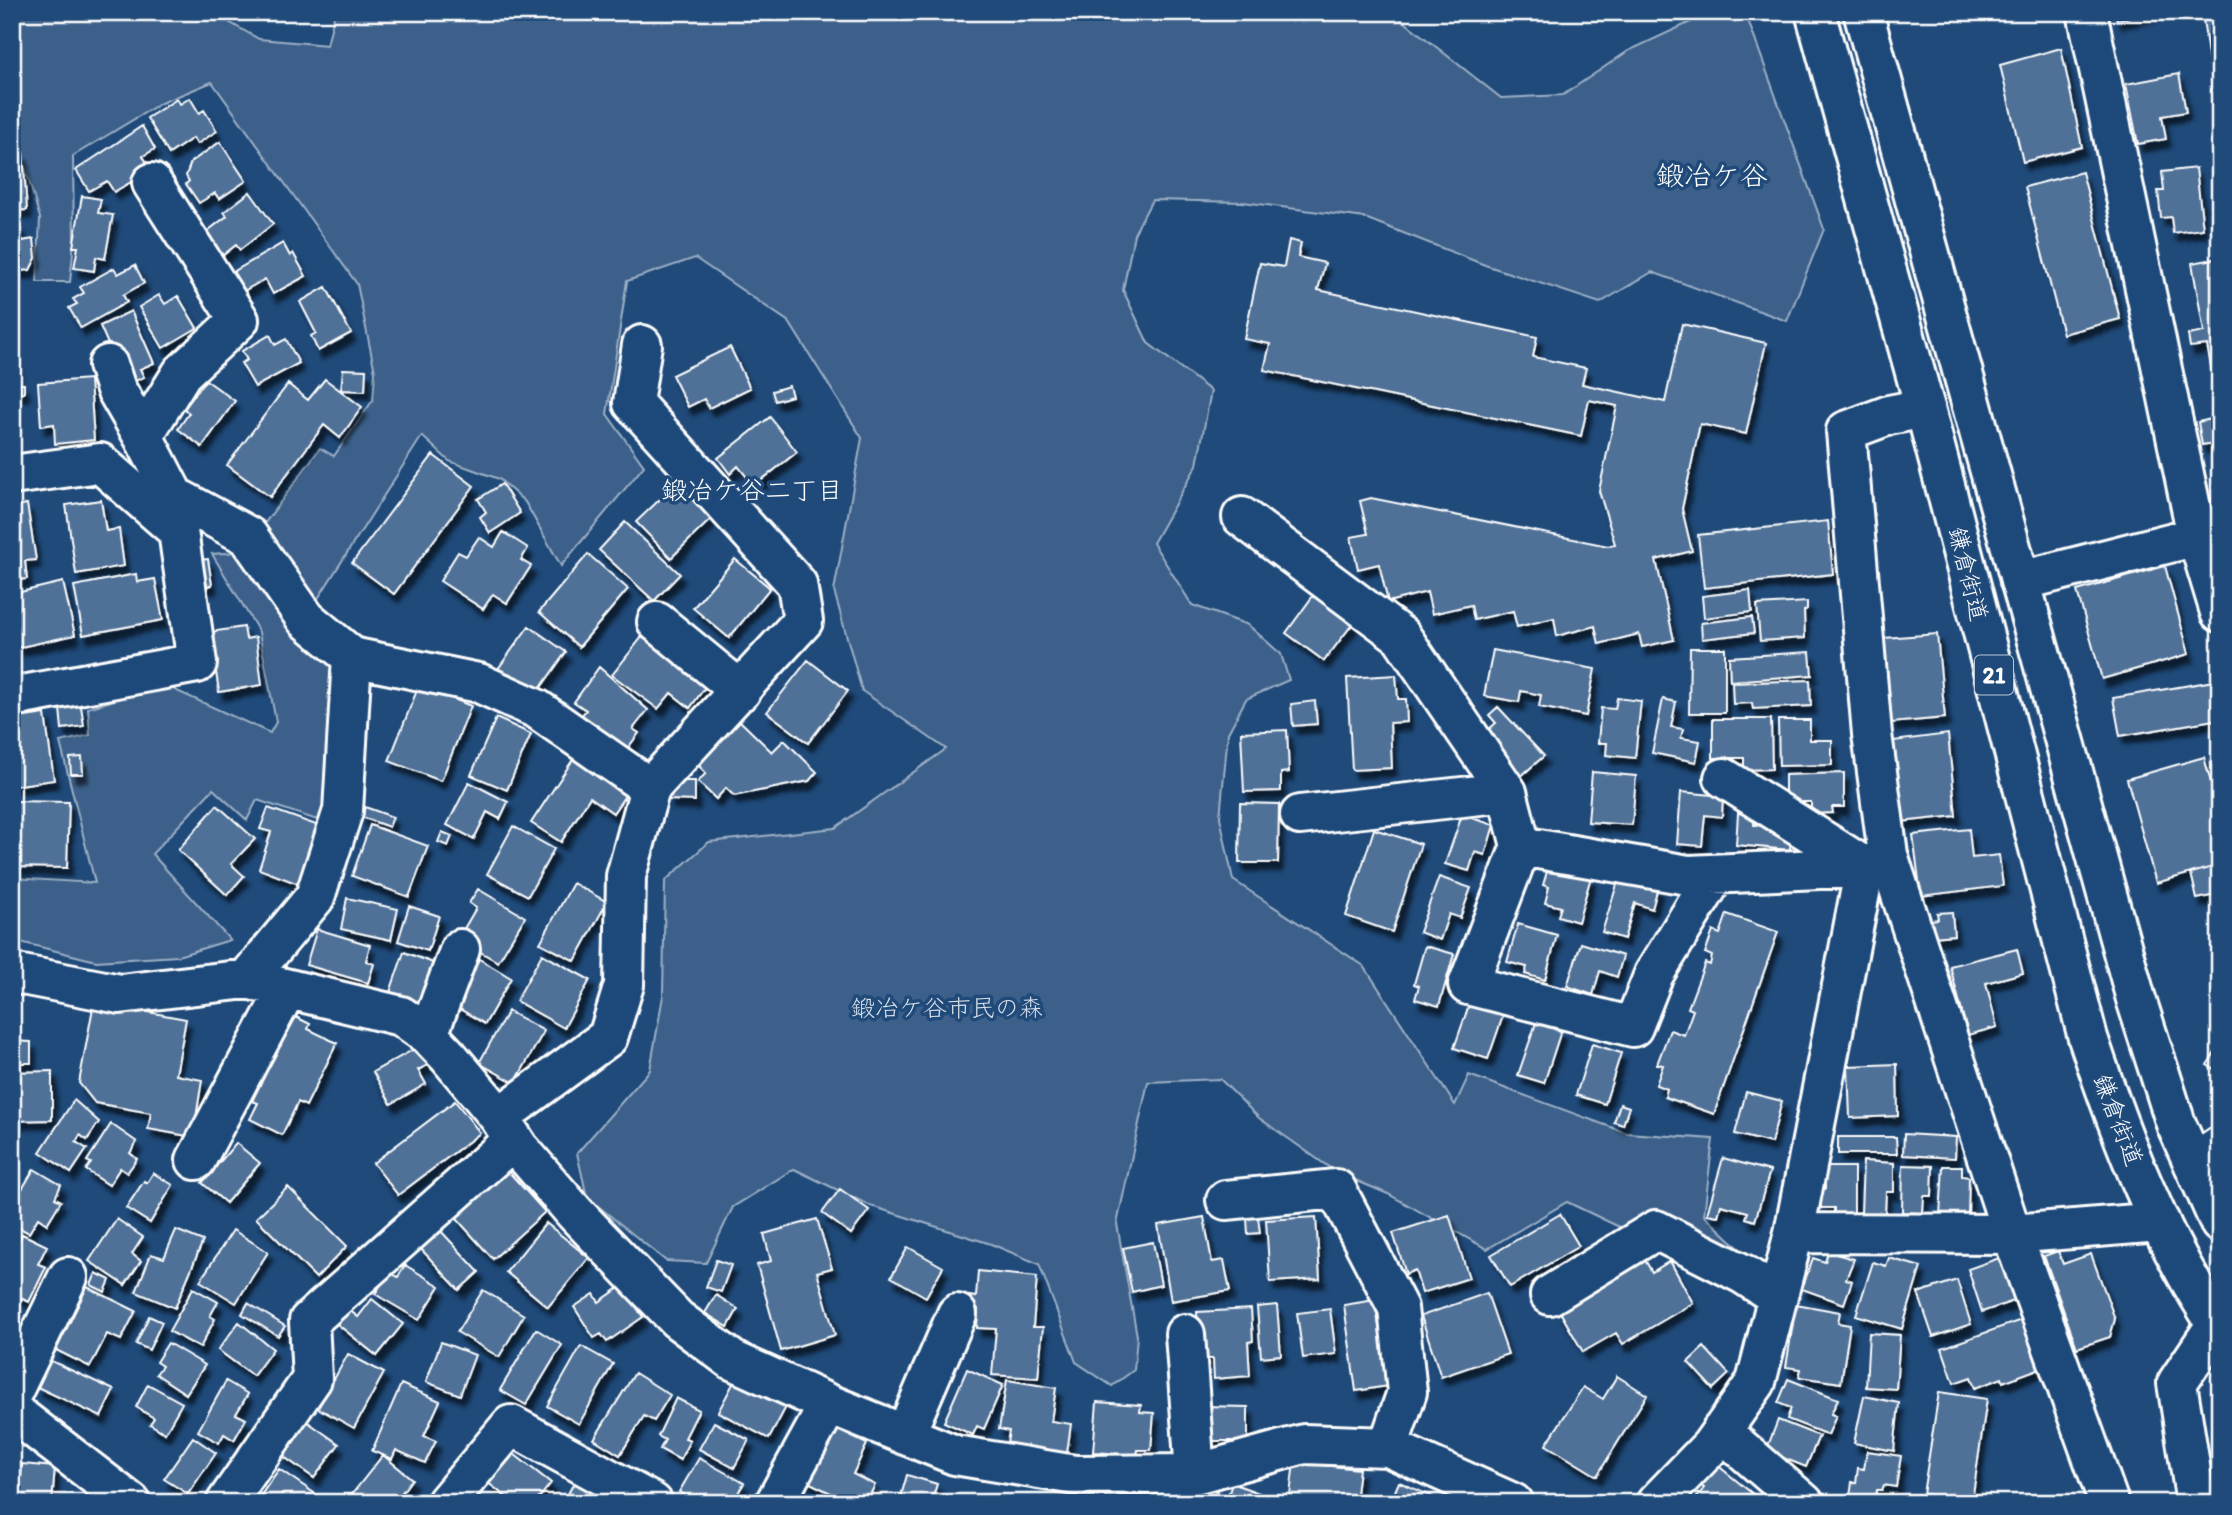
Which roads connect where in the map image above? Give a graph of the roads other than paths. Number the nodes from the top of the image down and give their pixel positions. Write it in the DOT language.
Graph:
graph roads {
  1 [pos="1815,12"];
  2 [pos="1863,12"];
  3 [pos="2087,12"];
  4 [pos="152,183"];
  5 [pos="642,345"];
  6 [pos="108,365"];
  7 [pos="1925,408"];
  8 [pos="143,436"];
  9 [pos="12,475"];
  10 [pos="1242,517"];
  11 [pos="2197,536"];
  12 [pos="2020,581"];
  13 [pos="2220,612"];
  14 [pos="657,622"];
  15 [pos="352,657"];
  16 [pos="741,691"];
  17 [pos="12,697"];
  18 [pos="1724,778"];
  19 [pos="650,788"];
  20 [pos="1507,792"];
  21 [pos="1300,815"];
  22 [pos="1521,846"];
  23 [pos="1877,861"];
  24 [pos="1715,875"];
  25 [pos="460,949"];
  26 [pos="12,973"];
  27 [pos="247,979"];
  28 [pos="286,989"];
  29 [pos="428,1035"];
  30 [pos="506,1128"];
  31 [pos="2207,1155"];
  32 [pos="196,1160"];
  33 [pos="1226,1199"];
  34 [pos="2160,1222"];
  35 [pos="2220,1223"];
  36 [pos="1794,1233"];
  37 [pos="2012,1234"];
  38 [pos="68,1277"];
  39 [pos="1550,1295"];
  40 [pos="1777,1296"];
  41 [pos="957,1314"];
  42 [pos="2218,1324"];
  43 [pos="1185,1334"];
  44 [pos="12,1393"];
  45 [pos="829,1404"];
  46 [pos="12,1410"];
  47 [pos="1721,1431"];
  48 [pos="905,1435"];
  49 [pos="1388,1447"];
  50 [pos="1195,1474"];
  51 [pos="131,1503"];
  52 [pos="226,1503"];
  53 [pos="446,1503"];
  54 [pos="653,1503"];
  55 [pos="775,1503"];
  56 [pos="1513,1503"];
  57 [pos="1656,1503"];
  58 [pos="1804,1503"];
  59 [pos="2109,1503"];
  60 [pos="2196,1503"];
  1 -- 7 [label="street, 鎌倉街道 / 21"];
  2 -- 12 [label="street, 鎌倉街道 / 21"];
  3 -- 11 [label="street"];
  4 -- 8 [label="street"];
  5 -- 16 [label="street"];
  6 -- 8 [label="street"];
  7 -- 23 [label="street"];
  7 -- 34 [label="street, 鎌倉街道 / 21"];
  8 -- 15 [label="street"];
  9 -- 17 [label="street"];
  10 -- 20 [label="street"];
  11 -- 12 [label="street"];
  11 -- 13 [label="street"];
  12 -- 31 [label="street, 鎌倉街道 / 21"];
  14 -- 16 [label="street"];
  15 -- 19 [label="street"];
  15 -- 27 [label="street"];
  16 -- 19 [label="street"];
  18 -- 23 [label="street"];
  19 -- 30 [label="street"];
  20 -- 21 [label="street"];
  20 -- 22 [label="street"];
  22 -- 24 [label="street"];
  22 -- 24 [label="street"];
  23 -- 24 [label="street"];
  23 -- 36 [label="street"];
  23 -- 37 [label="street"];
  25 -- 29 [label="street"];
  26 -- 27 [label="street"];
  27 -- 28 [label="street"];
  28 -- 29 [label="street"];
  28 -- 32 [label="street"];
  29 -- 30 [label="street"];
  30 -- 45 [label="street"];
  30 -- 52 [label="street"];
  31 -- 35 [label="street, 鎌倉街道 / 21"];
  33 -- 49 [label="street"];
  34 -- 37 [label="street"];
  34 -- 42 [label="street, 鎌倉街道 / 21"];
  36 -- 37 [label="street"];
  36 -- 40 [label="street"];
  37 -- 59 [label="street"];
  38 -- 44 [label="street"];
  39 -- 40 [label="street"];
  40 -- 47 [label="street"];
  41 -- 48 [label="street"];
  42 -- 60 [label="street, 鎌倉街道"];
  43 -- 50 [label="street"];
  45 -- 48 [label="street"];
  45 -- 55 [label="street"];
  46 -- 51 [label="street"];
  47 -- 57 [label="street"];
  47 -- 58 [label="street"];
  48 -- 50 [label="street"];
  49 -- 50 [label="street"];
  49 -- 56 [label="street"];
  53 -- 54 [label="street"];
}
